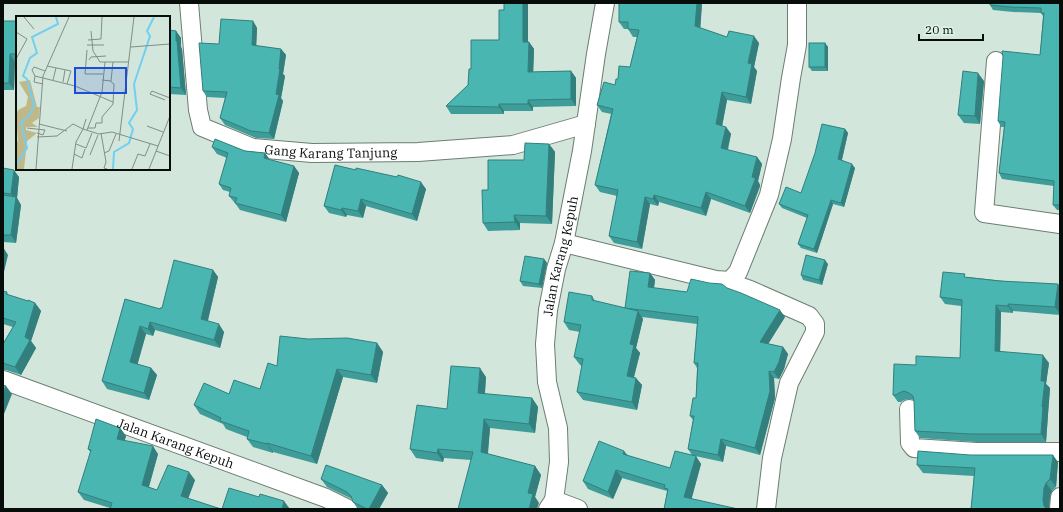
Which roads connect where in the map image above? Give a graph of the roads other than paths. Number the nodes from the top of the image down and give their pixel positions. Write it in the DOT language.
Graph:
graph roads {
  1 [pos="189,3"];
  2 [pos="605,3"];
  3 [pos="798,3"];
  4 [pos="996,61"];
  5 [pos="586,124"];
  6 [pos="1060,224"];
  7 [pos="564,244"];
  8 [pos="730,281"];
  9 [pos="3,380"];
  10 [pos="909,408"];
  11 [pos="1060,452"];
  12 [pos="1060,497"];
  13 [pos="551,505"];
  14 [pos="348,509"];
  15 [pos="578,509"];
  16 [pos="766,509"];
  17 [pos="1059,509"];
  1 -- 5 [label="street, Gang Karang Tanjung"];
  2 -- 5 [label="street, Jalan Karang Kepuh"];
  3 -- 8 [label="street"];
  4 -- 6 [label="street"];
  5 -- 7 [label="street, Jalan Karang Kepuh"];
  7 -- 8 [label="street"];
  7 -- 13 [label="street, Jalan Karang Kepuh"];
  8 -- 16 [label="street"];
  9 -- 14 [label="street, Jalan Karang Kepuh"];
  10 -- 11 [label="street"];
  12 -- 17 [label="street"];
  13 -- 15 [label="street"];
}
